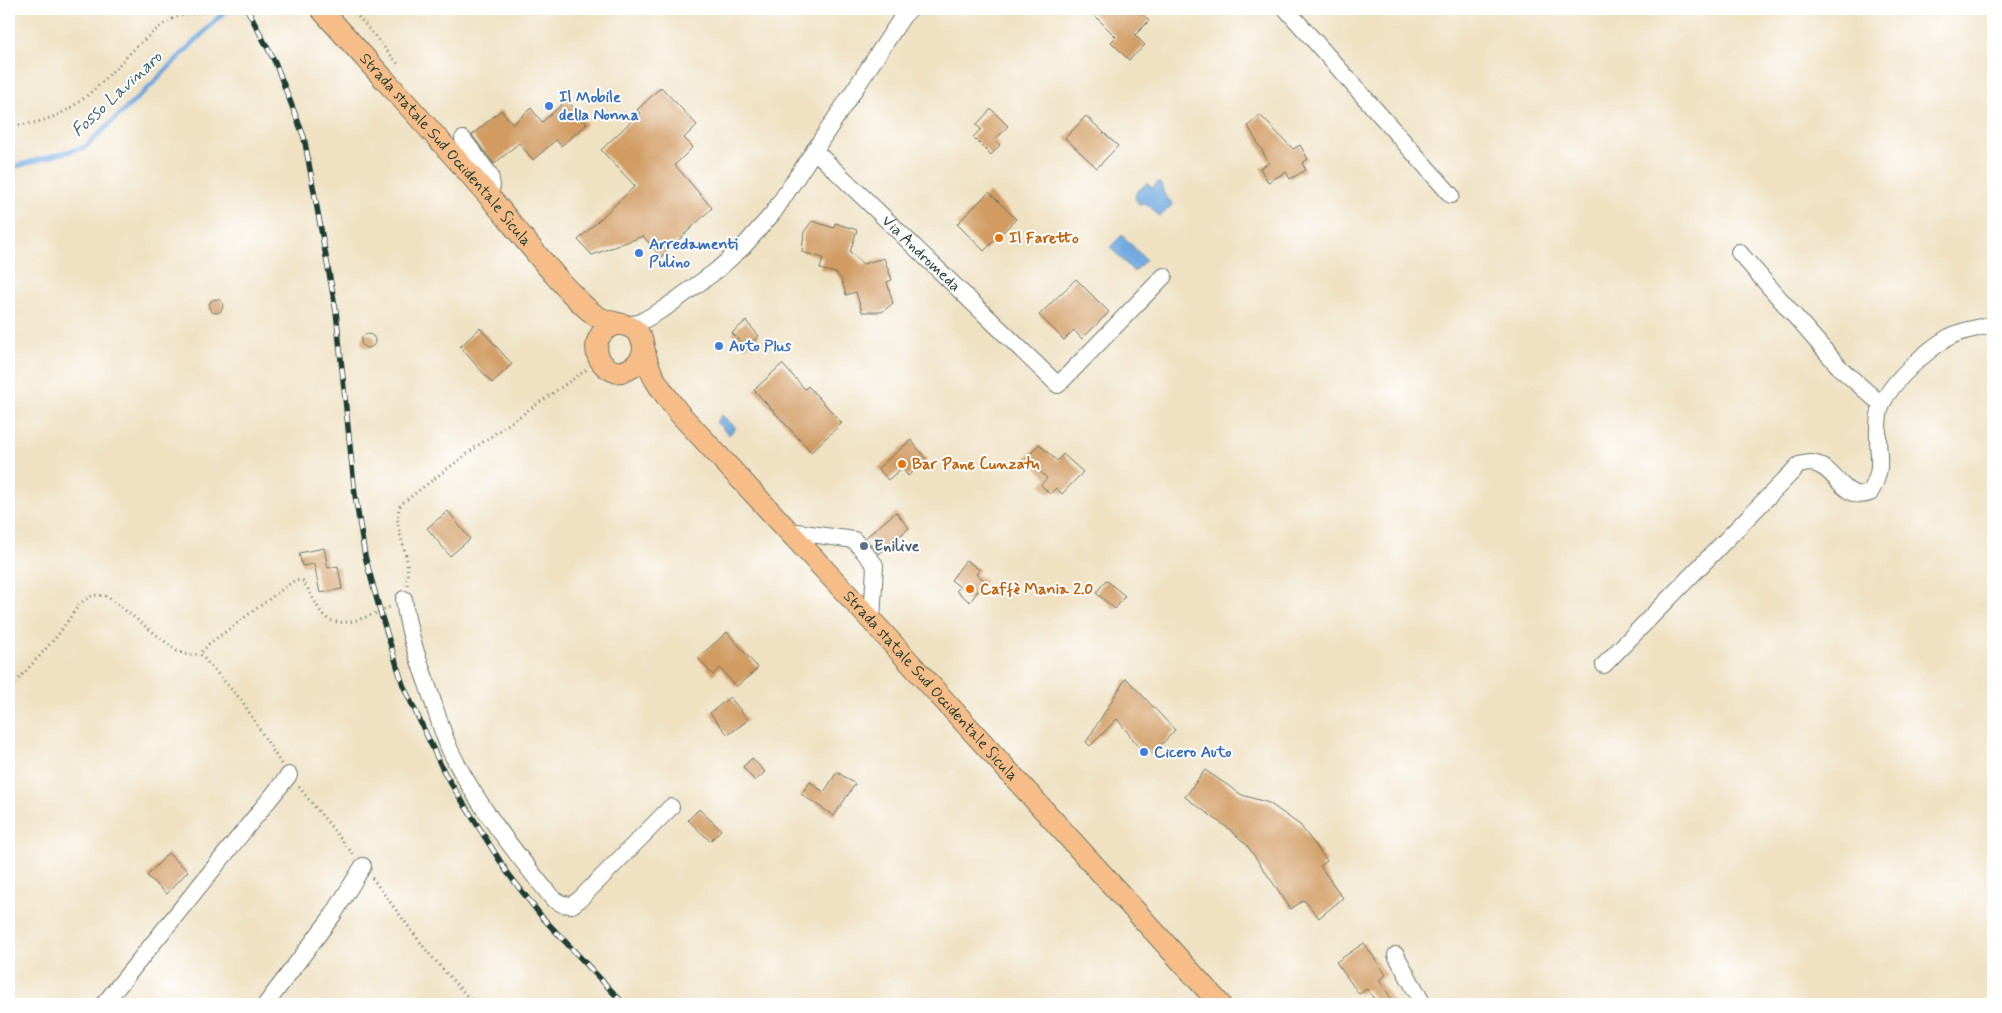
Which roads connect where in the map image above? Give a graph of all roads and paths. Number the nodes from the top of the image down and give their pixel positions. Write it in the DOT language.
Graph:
graph roads {
  1 [pos="218,9"];
  2 [pos="320,9"];
  3 [pos="1286,9"];
  4 [pos="904,11"];
  5 [pos="9,125"];
  6 [pos="463,139"];
  7 [pos="814,150"];
  8 [pos="487,194"];
  9 [pos="1451,195"];
  10 [pos="1739,252"];
  11 [pos="1164,276"];
  12 [pos="569,290"];
  13 [pos="665,308"];
  14 [pos="1993,324"];
  15 [pos="624,325"];
  16 [pos="644,347"];
  17 [pos="604,359"];
  18 [pos="1882,405"];
  19 [pos="679,413"];
  20 [pos="789,531"];
  21 [pos="404,599"];
  22 [pos="872,621"];
  23 [pos="200,654"];
  24 [pos="1604,666"];
  25 [pos="9,690"];
  26 [pos="289,775"];
  27 [pos="671,807"];
  28 [pos="363,866"];
  29 [pos="1396,955"];
  30 [pos="104,1004"];
  31 [pos="266,1004"];
  32 [pos="474,1004"];
  33 [pos="1220,1004"];
  34 [pos="1424,1004"];
  1 -- 5 [label="path"];
  2 -- 8 [label="main road, Strada statale Sud Occidentale Sicula"];
  3 -- 9 [label="street"];
  4 -- 7 [label="street"];
  6 -- 8 [label="street"];
  7 -- 11 [label="street, Via Andromeda"];
  7 -- 13 [label="street"];
  8 -- 12 [label="main road, Strada statale Sud Occidentale Sicula"];
  10 -- 18 [label="street"];
  12 -- 15 [label="main road"];
  12 -- 17 [label="main road"];
  13 -- 15 [label="street"];
  13 -- 16 [label="street"];
  14 -- 18 [label="street"];
  15 -- 16 [label="main road"];
  15 -- 17 [label="main road"];
  16 -- 17 [label="main road"];
  16 -- 19 [label="main road"];
  17 -- 19 [label="main road"];
  17 -- 21 [label="path"];
  18 -- 24 [label="street"];
  19 -- 20 [label="main road, Strada statale Sud Occidentale Sicula"];
  20 -- 22 [label="main road, Strada statale Sud Occidentale Sicula"];
  20 -- 22 [label="street"];
  21 -- 23 [label="path"];
  21 -- 27 [label="street"];
  22 -- 33 [label="main road, Strada statale Sud Occidentale Sicula"];
  23 -- 25 [label="path"];
  23 -- 26 [label="path"];
  26 -- 28 [label="path"];
  26 -- 30 [label="street"];
  28 -- 31 [label="street"];
  28 -- 32 [label="path"];
  29 -- 34 [label="street"];
}
